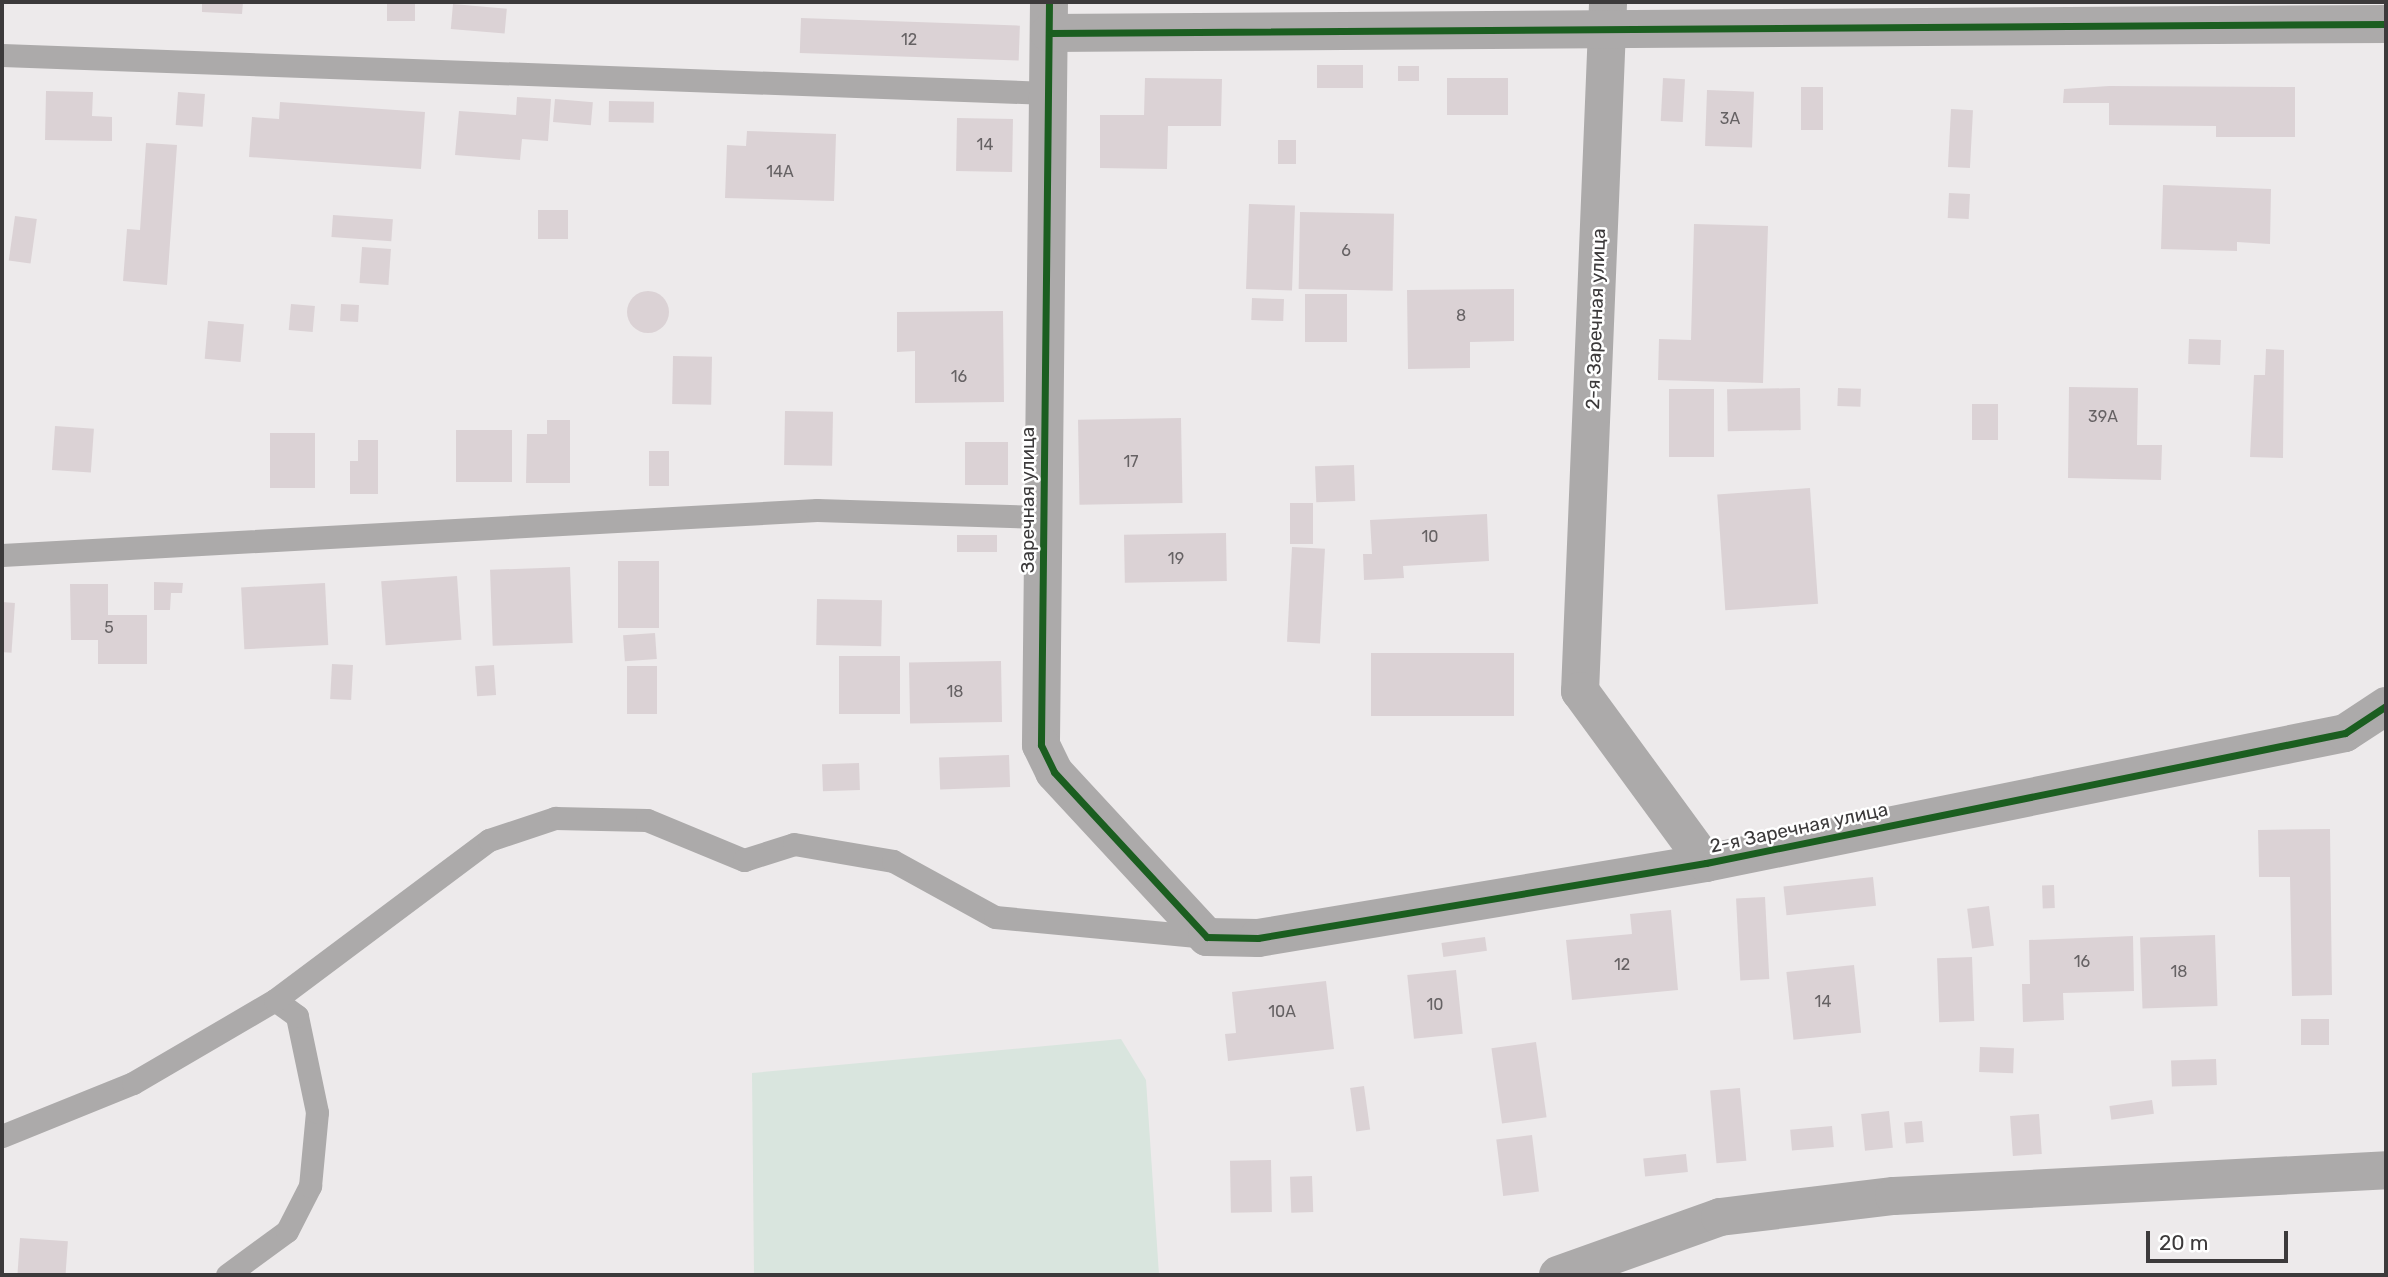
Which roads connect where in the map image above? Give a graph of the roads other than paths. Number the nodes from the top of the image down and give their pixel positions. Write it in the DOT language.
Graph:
graph roads {
  1 [pos="1609,15"];
  2 [pos="1049,17"];
  3 [pos="2386,24"];
  4 [pos="2,55"];
  5 [pos="1047,93"];
  6 [pos="1043,517"];
  7 [pos="2,555"];
  8 [pos="2386,706"];
  9 [pos="1706,863"];
  10 [pos="1207,937"];
  11 [pos="275,1000"];
  12 [pos="2,1136"];
  13 [pos="2386,1170"];
  14 [pos="227,1275"];
  15 [pos="1558,1275"];
  1 -- 2 [label="street"];
  1 -- 3 [label="street"];
  1 -- 9 [label="street, 2-я Заречная улица"];
  2 -- 5 [label="street, Заречная улица"];
  4 -- 5 [label="lane"];
  5 -- 6 [label="street, Заречная улица"];
  6 -- 7 [label="lane"];
  6 -- 10 [label="street, Заречная улица"];
  8 -- 9 [label="street, 2-я Заречная улица"];
  9 -- 10 [label="street, 2-я Заречная улица"];
  10 -- 11 [label="lane"];
  11 -- 12 [label="lane"];
  11 -- 14 [label="lane"];
  13 -- 15 [label="street"];
}
